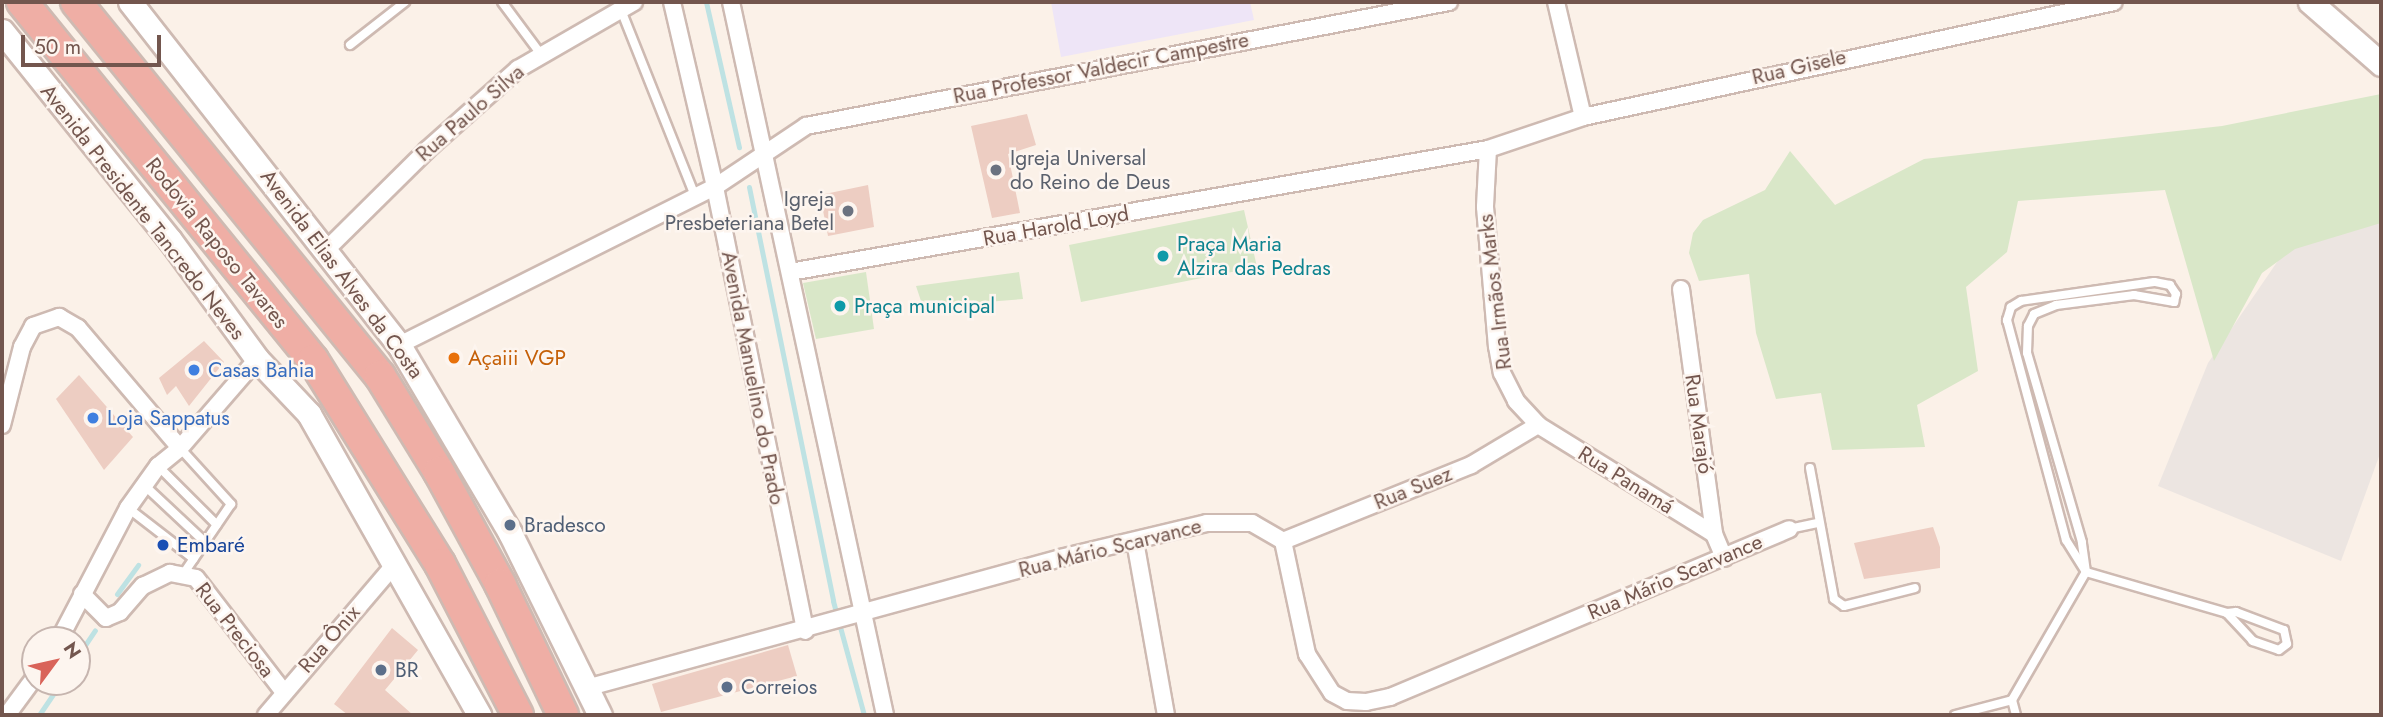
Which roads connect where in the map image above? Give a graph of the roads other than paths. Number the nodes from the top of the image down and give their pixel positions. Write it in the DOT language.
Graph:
graph roads {
  1 [pos="22,2"];
  2 [pos="76,2"];
  3 [pos="130,2"];
  4 [pos="405,2"];
  5 [pos="502,2"];
  6 [pos="672,2"];
  7 [pos="730,2"];
  8 [pos="1449,2"];
  9 [pos="1556,2"];
  10 [pos="2113,2"];
  11 [pos="2311,2"];
  12 [pos="627,4"];
  13 [pos="2,31"];
  14 [pos="350,45"];
  15 [pos="540,52"];
  16 [pos="2381,64"];
  17 [pos="1583,117"];
  18 [pos="1488,149"];
  19 [pos="762,154"];
  20 [pos="715,187"];
  21 [pos="695,196"];
  22 [pos="327,250"];
  23 [pos="790,272"];
  24 [pos="1681,289"];
  25 [pos="399,345"];
  26 [pos="257,359"];
  27 [pos="2,425"];
  28 [pos="1538,425"];
  29 [pos="180,448"];
  30 [pos="158,466"];
  31 [pos="1810,468"];
  32 [pos="144,485"];
  33 [pos="128,508"];
  34 [pos="1817,523"];
  35 [pos="217,525"];
  36 [pos="1788,529"];
  37 [pos="1714,534"];
  38 [pos="1135,541"];
  39 [pos="1283,541"];
  40 [pos="205,542"];
  41 [pos="1724,558"];
  42 [pos="194,559"];
  43 [pos="395,564"];
  44 [pos="2086,572"];
  45 [pos="184,573"];
  46 [pos="1915,587"];
  47 [pos="82,594"];
  48 [pos="860,613"];
  49 [pos="2227,613"];
  50 [pos="67,626"];
  51 [pos="805,631"];
  52 [pos="493,672"];
  53 [pos="586,688"];
  54 [pos="283,691"];
  55 [pos="21,696"];
  56 [pos="2012,700"];
  57 [pos="7,715"];
  58 [pos="266,715"];
  59 [pos="479,715"];
  60 [pos="509,715"];
  61 [pos="518,715"];
  62 [pos="563,715"];
  63 [pos="600,715"];
  64 [pos="885,715"];
  65 [pos="1166,715"];
  66 [pos="1955,715"];
  67 [pos="2016,715"];
  1 -- 52 [label="highway, Rodovia Raposo Tavares"];
  2 -- 62 [label="highway, Rodovia Raposo Tavares"];
  3 -- 22 [label="main road, Avenida Elias Alves da Costa"];
  4 -- 14 [label="lane"];
  5 -- 15 [label="lane"];
  6 -- 20 [label="street, Avenida Manuelino do Prado"];
  7 -- 19 [label="street"];
  8 -- 19 [label="street, Rua Professor Valdecir Campestre"];
  9 -- 17 [label="street"];
  10 -- 17 [label="street, Rua Gisele"];
  11 -- 16 [label="main road"];
  12 -- 15 [label="street, Rua Paulo Silva"];
  12 -- 21 [label="lane"];
  13 -- 26 [label="main road, Avenida Presidente Tancredo Neves"];
  15 -- 22 [label="street, Rua Paulo Silva"];
  17 -- 18 [label="street, Rua Gisele"];
  18 -- 23 [label="street, Rua Harold Loyd"];
  18 -- 28 [label="street, Rua Irmãos Marks"];
  19 -- 20 [label="street, Rua Professor Valdecir Campestre"];
  19 -- 23 [label="street"];
  20 -- 21 [label="street, Rua Professor Valdecir Campestre"];
  20 -- 51 [label="street, Avenida Manuelino do Prado"];
  21 -- 25 [label="street, Rua Professor Valdecir Campestre"];
  22 -- 25 [label="main road, Avenida Elias Alves da Costa"];
  23 -- 48 [label="street"];
  24 -- 37 [label="street, Rua Marajó"];
  25 -- 53 [label="main road, Avenida Elias Alves da Costa"];
  26 -- 29 [label="street"];
  26 -- 43 [label="main road, Avenida Presidente Tancredo Neves"];
  27 -- 29 [label="street"];
  28 -- 37 [label="street, Rua Panamá"];
  28 -- 39 [label="street, Rua Suez"];
  29 -- 30 [label="street"];
  29 -- 35 [label="lane"];
  30 -- 32 [label="street"];
  30 -- 35 [label="lane"];
  31 -- 34 [label="lane"];
  32 -- 33 [label="street"];
  32 -- 40 [label="lane"];
  33 -- 42 [label="lane"];
  33 -- 47 [label="street"];
  34 -- 36 [label="lane"];
  34 -- 46 [label="lane"];
  35 -- 40 [label="lane"];
  36 -- 41 [label="street, Rua Mário Scarvance"];
  37 -- 41 [label="street, Rua Marajó"];
  38 -- 39 [label="street, Rua Mário Scarvance"];
  38 -- 48 [label="street, Rua Mário Scarvance"];
  38 -- 65 [label="street"];
  39 -- 41 [label="street, Rua Mário Scarvance"];
  40 -- 42 [label="lane"];
  42 -- 45 [label="lane"];
  43 -- 54 [label="street, Rua Ônix"];
  43 -- 59 [label="main road, Avenida Presidente Tancredo Neves"];
  44 -- 44 [label="lane"];
  44 -- 49 [label="lane"];
  44 -- 56 [label="lane"];
  45 -- 47 [label="street, Rua Preciosa"];
  45 -- 54 [label="street, Rua Preciosa"];
  47 -- 50 [label="street"];
  48 -- 51 [label="street, Rua Mário Scarvance"];
  48 -- 64 [label="street"];
  49 -- 49 [label="lane"];
  51 -- 53 [label="street, Rua Mário Scarvance"];
  52 -- 60 [label="main road"];
  52 -- 61 [label="highway, Rodovia Raposo Tavares"];
  53 -- 63 [label="main road, Avenida Elias Alves da Costa"];
  54 -- 58 [label="street, Rua Ônix"];
  55 -- 57 [label="street"];
  56 -- 66 [label="lane"];
  56 -- 67 [label="lane"];
}
